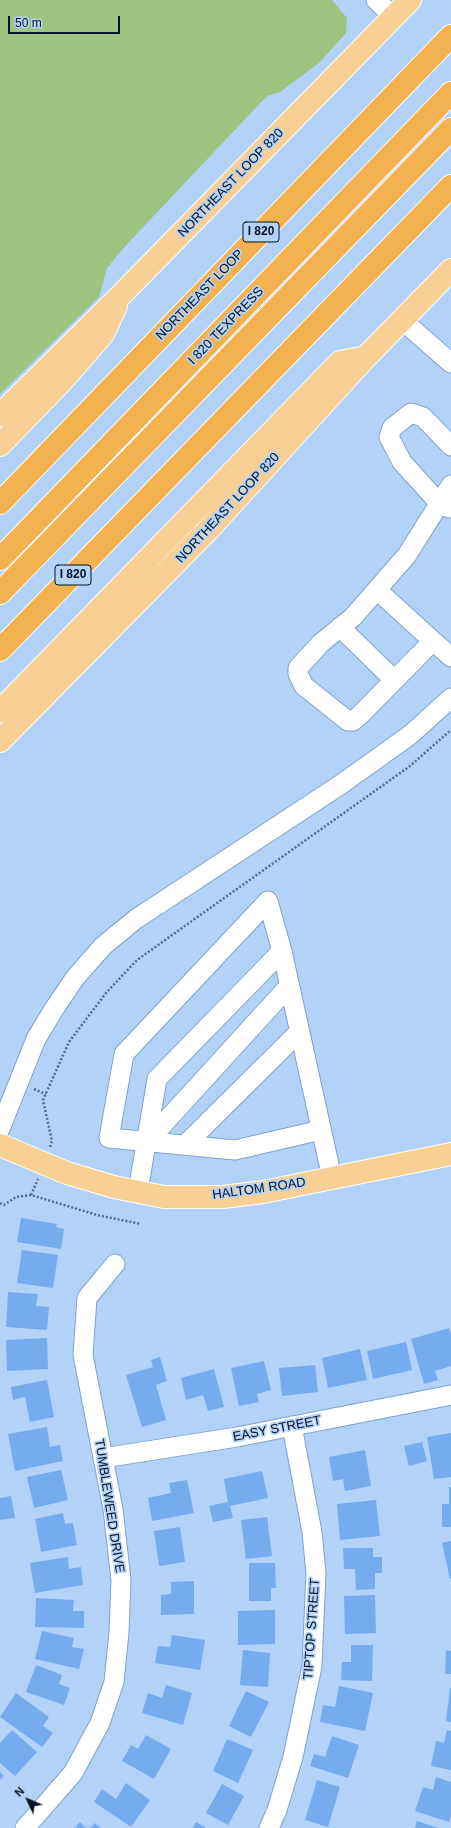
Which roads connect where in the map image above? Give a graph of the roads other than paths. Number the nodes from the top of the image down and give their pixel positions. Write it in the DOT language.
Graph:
graph roads {
  1 [pos="376,0"];
  2 [pos="410,0"];
  3 [pos="394,17"];
  4 [pos="451,36"];
  5 [pos="451,93"];
  6 [pos="451,129"];
  7 [pos="451,186"];
  8 [pos="451,270"];
  9 [pos="120,296"];
  10 [pos="402,320"];
  11 [pos="366,357"];
  12 [pos="451,363"];
  13 [pos="0,415"];
  14 [pos="0,445"];
  15 [pos="451,446"];
  16 [pos="451,485"];
  17 [pos="0,503"];
  18 [pos="445,505"];
  19 [pos="0,559"];
  20 [pos="377,590"];
  21 [pos="0,593"];
  22 [pos="340,628"];
  23 [pos="433,641"];
  24 [pos="0,650"];
  25 [pos="451,657"];
  26 [pos="394,680"];
  27 [pos="451,698"];
  28 [pos="0,711"];
  29 [pos="0,741"];
  30 [pos="282,951"];
  31 [pos="289,986"];
  32 [pos="300,1032"];
  33 [pos="0,1129"];
  34 [pos="321,1130"];
  35 [pos="146,1143"];
  36 [pos="186,1144"];
  37 [pos="0,1146"];
  38 [pos="451,1154"];
  39 [pos="332,1178"];
  40 [pos="138,1191"];
  41 [pos="115,1264"];
  42 [pos="451,1395"];
  43 [pos="292,1426"];
  44 [pos="102,1458"];
  45 [pos="25,1828"];
  46 [pos="269,1828"];
  1 -- 3 [label="street"];
  2 -- 3 [label="main road, NORTHEAST LOOP 820"];
  3 -- 9 [label="main road, NORTHEAST LOOP 820"];
  4 -- 17 [label="highway, NORTHEAST LOOP / I 820"];
  5 -- 19 [label="highway, I 820 TEXPRESS"];
  6 -- 21 [label="highway, I 820 TEXPRESS"];
  7 -- 24 [label="highway, I 820"];
  8 -- 10 [label="main road, NORTHEAST LOOP 820"];
  9 -- 13 [label="main road, NORTHEAST LOOP 820"];
  9 -- 14 [label="main road"];
  10 -- 11 [label="main road, NORTHEAST LOOP 820"];
  10 -- 12 [label="street"];
  11 -- 28 [label="main road"];
  11 -- 29 [label="main road, NORTHEAST LOOP 820"];
  15 -- 18 [label="street"];
  16 -- 18 [label="street"];
  18 -- 20 [label="street"];
  20 -- 22 [label="street"];
  20 -- 23 [label="street"];
  22 -- 26 [label="street"];
  22 -- 26 [label="street"];
  23 -- 25 [label="street"];
  23 -- 26 [label="street"];
  27 -- 33 [label="street"];
  30 -- 31 [label="street"];
  30 -- 35 [label="street"];
  30 -- 35 [label="street"];
  31 -- 32 [label="street"];
  31 -- 35 [label="street"];
  32 -- 34 [label="street"];
  32 -- 36 [label="street"];
  34 -- 36 [label="street"];
  34 -- 39 [label="street"];
  35 -- 36 [label="street"];
  35 -- 40 [label="street"];
  37 -- 40 [label="main road, HALTOM ROAD"];
  38 -- 39 [label="main road, HALTOM ROAD"];
  39 -- 40 [label="main road, HALTOM ROAD"];
  41 -- 44 [label="street, TUMBLEWEED DRIVE"];
  42 -- 43 [label="street, EASY STREET"];
  43 -- 44 [label="street, EASY STREET"];
  43 -- 46 [label="street, TIPTOP STREET"];
  44 -- 45 [label="street, TUMBLEWEED DRIVE"];
}
